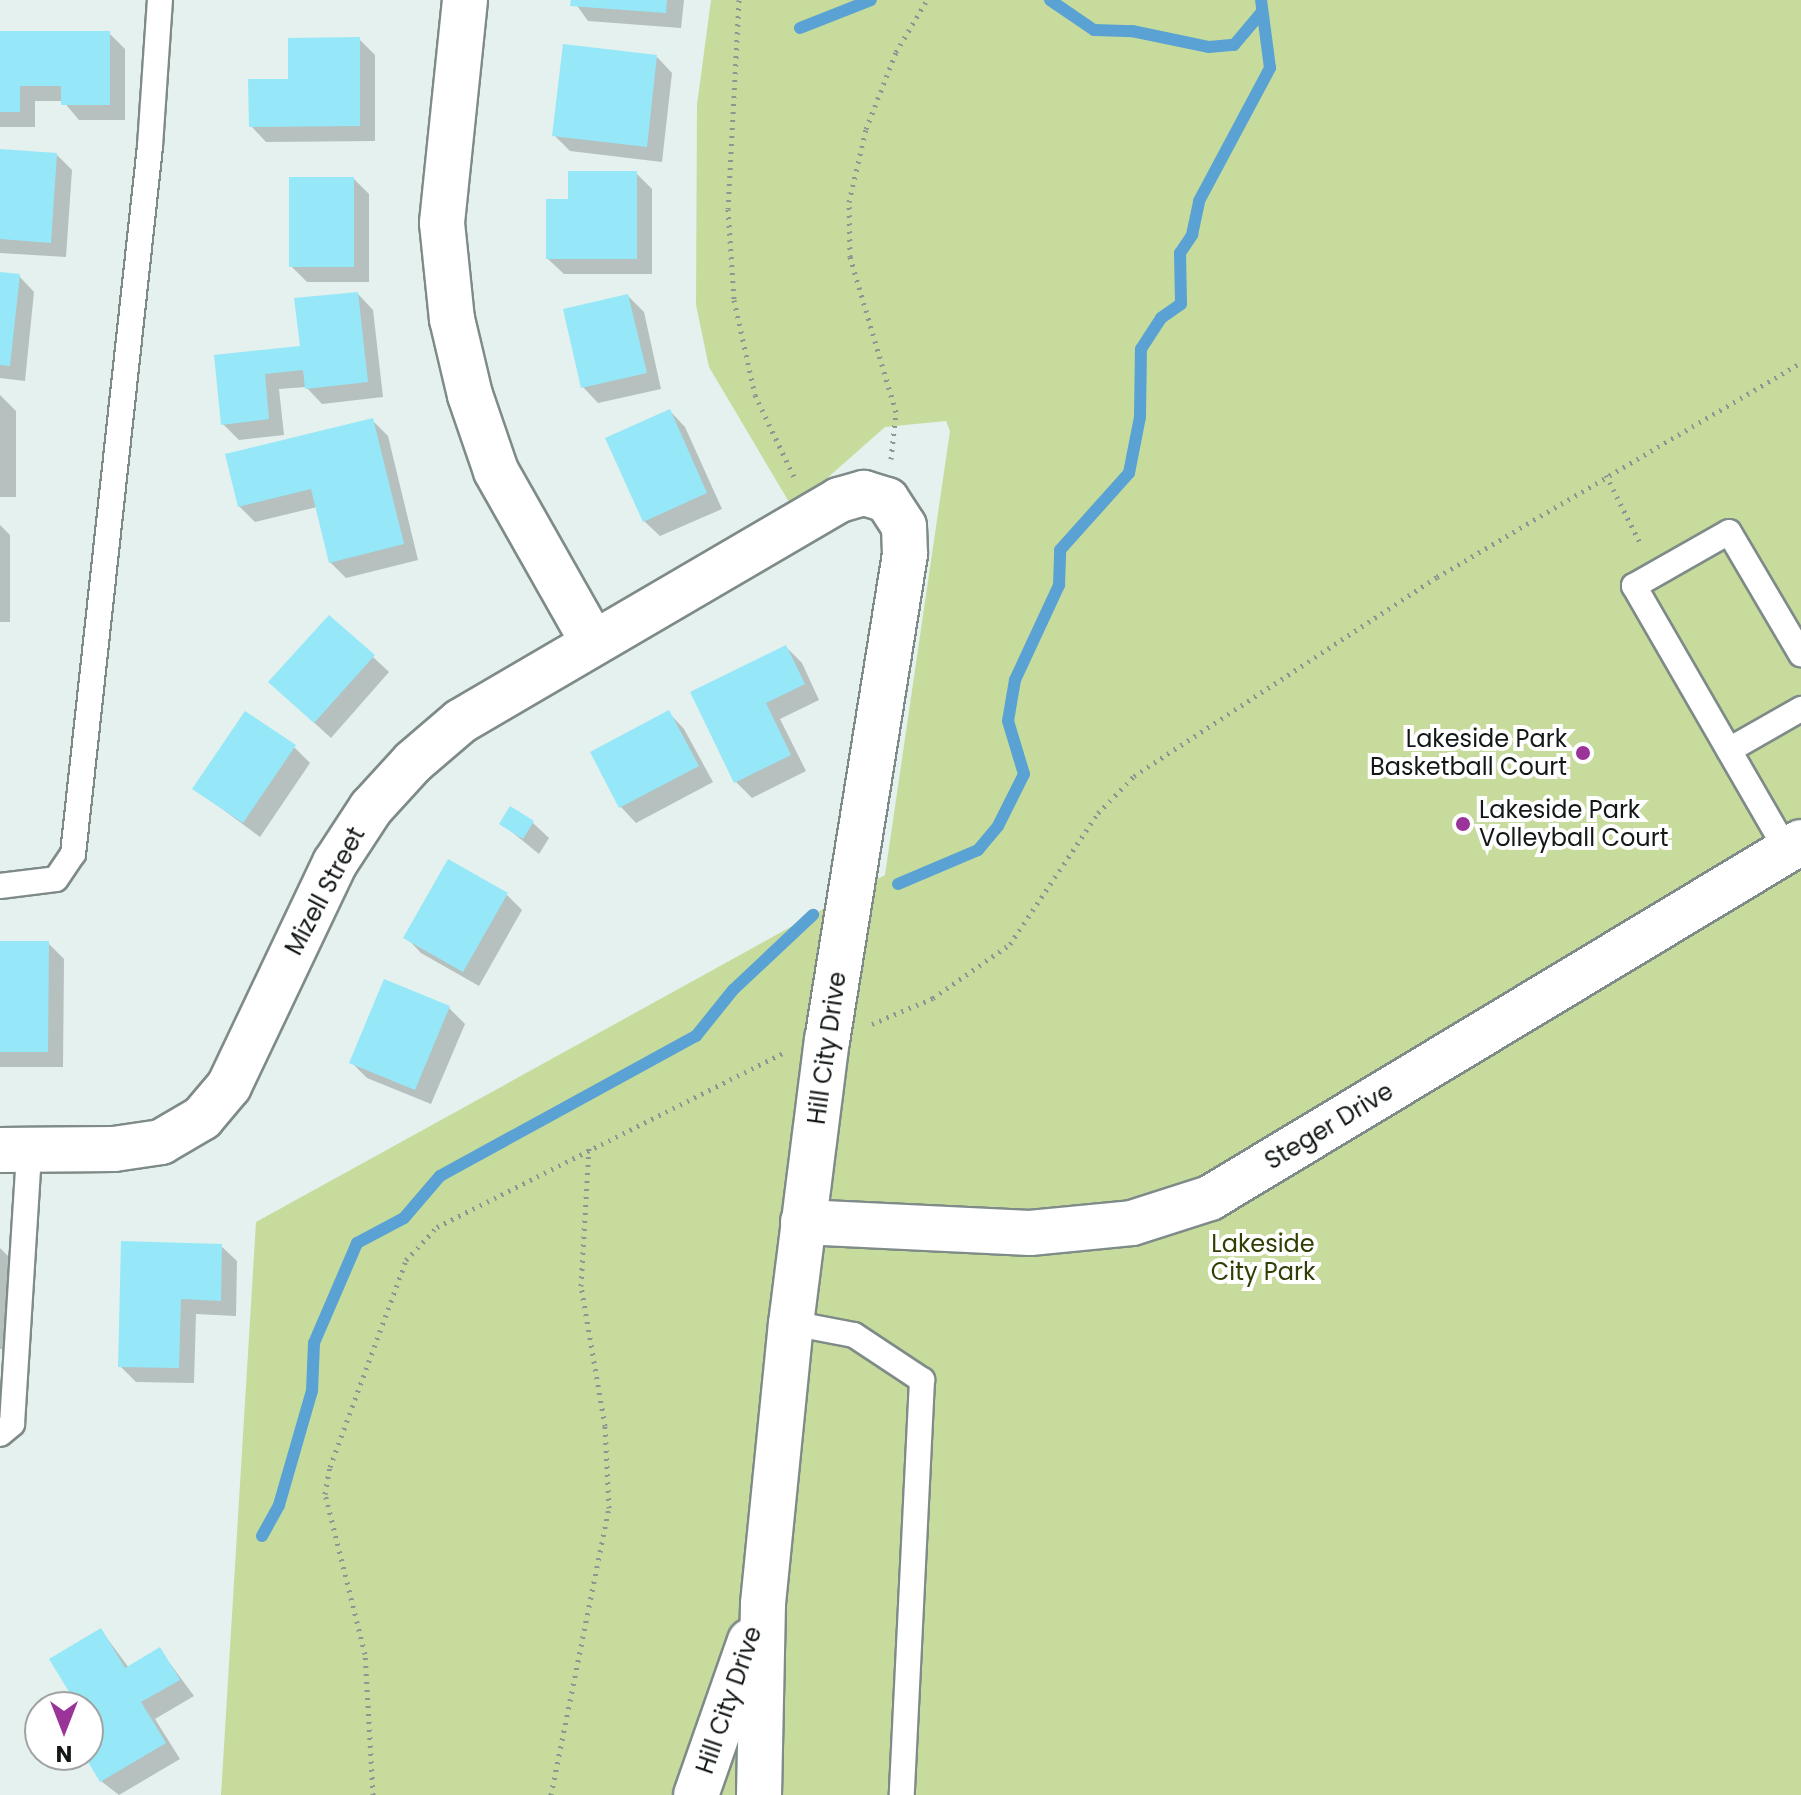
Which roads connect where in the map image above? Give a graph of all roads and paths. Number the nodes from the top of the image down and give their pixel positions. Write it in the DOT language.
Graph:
graph roads {
  1 [pos="160,0"];
  2 [pos="465,0"];
  3 [pos="739,0"];
  4 [pos="927,0"];
  5 [pos="1801,363"];
  6 [pos="896,412"];
  7 [pos="1606,475"];
  8 [pos="798,485"];
  9 [pos="887,500"];
  10 [pos="1630,526"];
  11 [pos="592,641"];
  12 [pos="1801,654"];
  13 [pos="1801,709"];
  14 [pos="1729,750"];
  15 [pos="1794,846"];
  16 [pos="0,886"];
  17 [pos="864,1027"];
  18 [pos="796,1051"];
  19 [pos="590,1147"];
  20 [pos="15,1150"];
  21 [pos="803,1222"];
  22 [pos="791,1323"];
  23 [pos="0,1434"];
  24 [pos="763,1604"];
  25 [pos="373,1795"];
  26 [pos="551,1795"];
  27 [pos="696,1795"];
  28 [pos="759,1795"];
  29 [pos="902,1795"];
  1 -- 16 [label="lane"];
  2 -- 11 [label="street"];
  3 -- 8 [label="path"];
  4 -- 6 [label="path"];
  5 -- 7 [label="path"];
  7 -- 10 [label="path"];
  7 -- 17 [label="path"];
  9 -- 11 [label="street, Mizell Street"];
  9 -- 21 [label="street, Hill City Drive"];
  11 -- 20 [label="street, Mizell Street"];
  12 -- 14 [label="lane"];
  13 -- 14 [label="lane"];
  14 -- 15 [label="lane"];
  15 -- 21 [label="street, Steger Drive"];
  18 -- 19 [label="path"];
  19 -- 25 [label="path"];
  19 -- 26 [label="path"];
  20 -- 23 [label="lane"];
  21 -- 22 [label="street, Hill City Drive"];
  22 -- 24 [label="street, Hill City Drive"];
  22 -- 29 [label="lane"];
  24 -- 27 [label="street, Hill City Drive"];
  24 -- 28 [label="street, Hill City Drive"];
}
